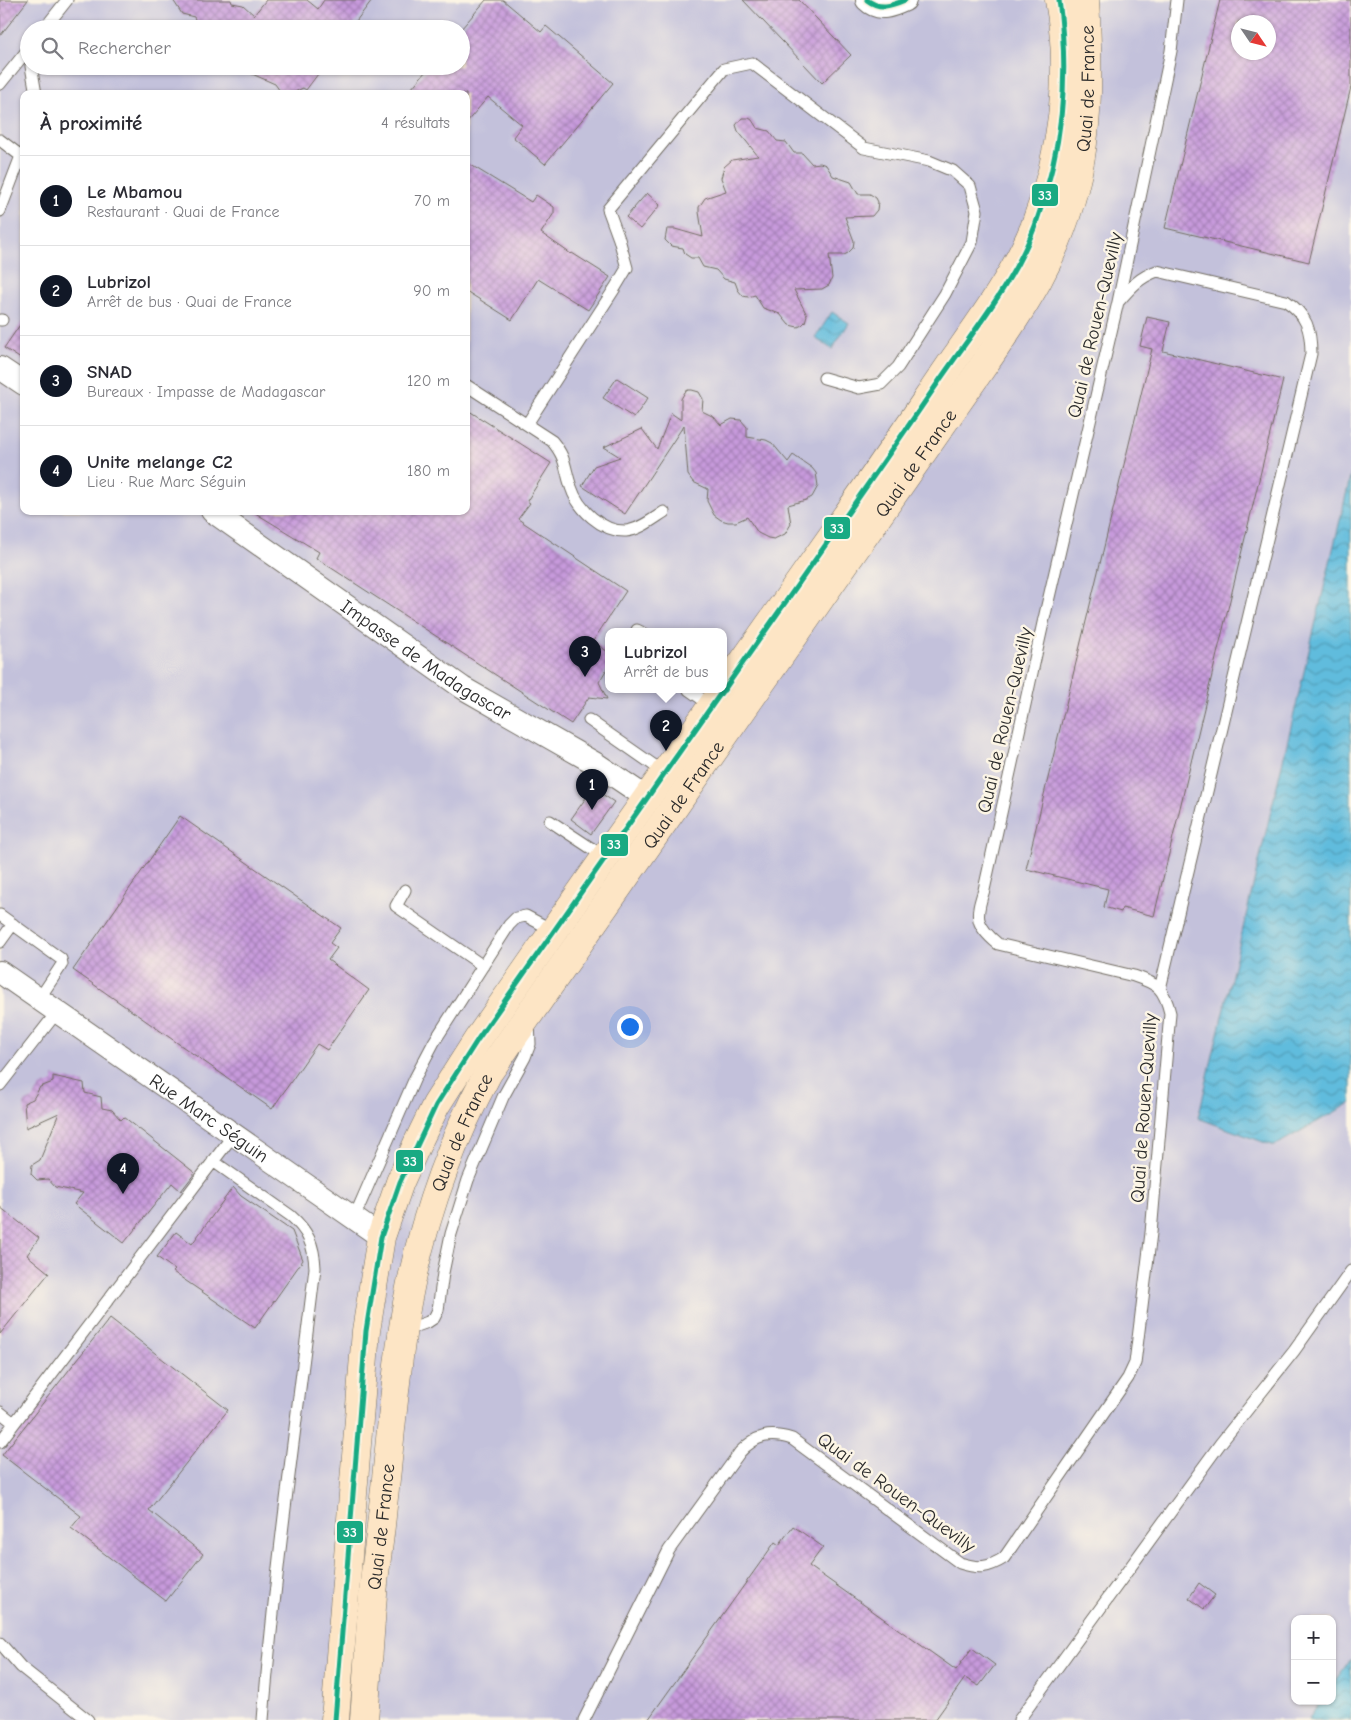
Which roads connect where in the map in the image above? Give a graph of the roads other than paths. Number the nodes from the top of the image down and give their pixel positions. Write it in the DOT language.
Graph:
graph roads {
  1 [pos="67,0"];
  2 [pos="867,0"];
  3 [pos="905,0"];
  4 [pos="1058,0"];
  5 [pos="1085,0"];
  6 [pos="1177,0"];
  7 [pos="51,20"];
  8 [pos="20,60"];
  9 [pos="33,75"];
  10 [pos="0,84"];
  11 [pos="35,90"];
  12 [pos="0,140"];
  13 [pos="20,155"];
  14 [pos="20,161"];
  15 [pos="0,211"];
  16 [pos="1118,302"];
  17 [pos="0,368"];
  18 [pos="824,378"];
  19 [pos="20,381"];
  20 [pos="470,388"];
  21 [pos="527,424"];
  22 [pos="664,512"];
  23 [pos="218,515"];
  24 [pos="727,685"];
  25 [pos="693,693"];
  26 [pos="721,693"];
  27 [pos="712,706"];
  28 [pos="589,720"];
  29 [pos="665,773"];
  30 [pos="647,798"];
  31 [pos="550,821"];
  32 [pos="606,858"];
  33 [pos="405,890"];
  34 [pos="0,915"];
  35 [pos="13,924"];
  36 [pos="554,931"];
  37 [pos="0,942"];
  38 [pos="483,966"];
  39 [pos="0,972"];
  40 [pos="1160,989"];
  41 [pos="39,999"];
  42 [pos="57,1012"];
  43 [pos="528,1014"];
  44 [pos="0,1085"];
  45 [pos="234,1134"];
  46 [pos="213,1161"];
  47 [pos="354,1218"];
  48 [pos="423,1234"];
  49 [pos="382,1237"];
  50 [pos="1351,1271"];
  51 [pos="403,1331"];
  52 [pos="0,1412"];
  53 [pos="14,1423"];
  54 [pos="0,1442"];
  55 [pos="384,1506"];
  56 [pos="0,1643"];
  57 [pos="88,1720"];
  58 [pos="264,1720"];
  59 [pos="335,1720"];
  60 [pos="364,1720"];
  61 [pos="584,1720"];
  62 [pos="1019,1720"];
  1 -- 7 [label="lane"];
  2 -- 3 [label="street"];
  4 -- 24 [label="main road, Quai de France"];
  5 -- 43 [label="main road, Quai de France"];
  6 -- 16 [label="lane, Quai de Rouen-Quevilly"];
  8 -- 10 [label="lane"];
  9 -- 11 [label="lane"];
  12 -- 13 [label="lane"];
  14 -- 15 [label="lane"];
  16 -- 40 [label="lane, Quai de Rouen-Quevilly"];
  16 -- 40 [label="lane"];
  17 -- 19 [label="street"];
  18 -- 21 [label="lane"];
  20 -- 21 [label="lane"];
  21 -- 22 [label="lane"];
  23 -- 30 [label="street, Impasse de Madagascar"];
  25 -- 27 [label="lane"];
  26 -- 27 [label="main road, Quai de France"];
  27 -- 29 [label="main road, Quai de France"];
  28 -- 29 [label="lane"];
  29 -- 30 [label="main road, Quai de France"];
  30 -- 32 [label="main road, Quai de France"];
  31 -- 32 [label="lane"];
  32 -- 36 [label="main road, Quai de France"];
  33 -- 38 [label="lane"];
  34 -- 35 [label="lane"];
  35 -- 37 [label="lane"];
  35 -- 41 [label="lane"];
  36 -- 38 [label="lane"];
  36 -- 49 [label="main road, Quai de France"];
  38 -- 47 [label="lane"];
  39 -- 41 [label="street, Rue Marc Séguin"];
  40 -- 61 [label="lane, Quai de Rouen-Quevilly"];
  41 -- 42 [label="street, Rue Marc Séguin"];
  42 -- 44 [label="lane"];
  42 -- 45 [label="street, Rue Marc Séguin"];
  43 -- 48 [label="main road, Quai de France"];
  43 -- 51 [label="lane"];
  45 -- 46 [label="lane"];
  45 -- 47 [label="street, Rue Marc Séguin"];
  46 -- 53 [label="lane"];
  46 -- 58 [label="lane"];
  47 -- 49 [label="street, Rue Marc Séguin"];
  48 -- 49 [label="main road, Rue Marc Séguin"];
  48 -- 51 [label="main road, Quai de France"];
  49 -- 55 [label="main road"];
  49 -- 59 [label="main road, Quai de France"];
  50 -- 62 [label="lane"];
  51 -- 55 [label="main road, Quai de France"];
  52 -- 53 [label="lane"];
  53 -- 54 [label="lane"];
  55 -- 60 [label="main road, Quai de France"];
  56 -- 57 [label="lane"];
}
